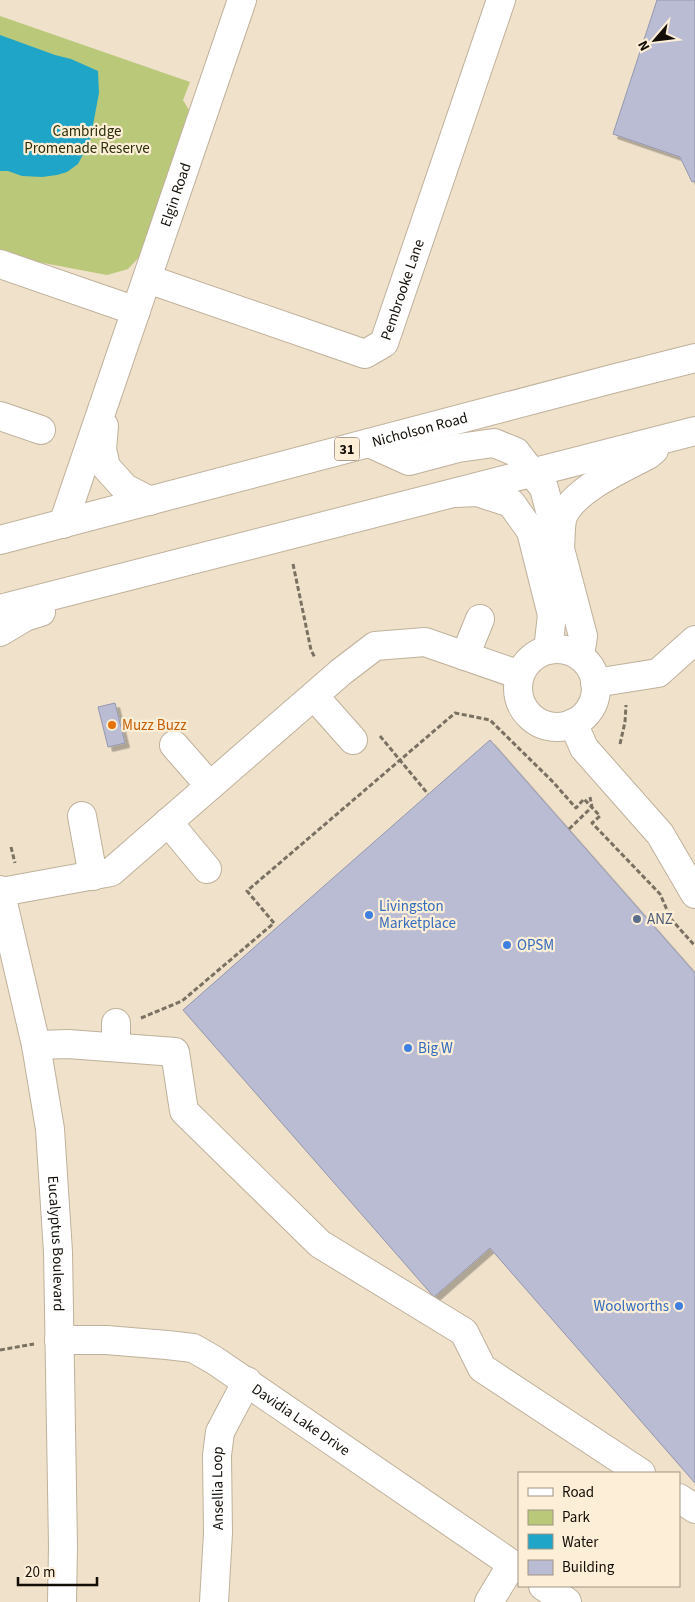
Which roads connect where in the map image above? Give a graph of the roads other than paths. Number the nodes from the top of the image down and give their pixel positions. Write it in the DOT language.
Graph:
graph roads {
  1 [pos="242,0"];
  2 [pos="502,0"];
  3 [pos="0,264"];
  4 [pos="148,279"];
  5 [pos="136,311"];
  6 [pos="695,358"];
  7 [pos="110,390"];
  8 [pos="0,416"];
  9 [pos="41,430"];
  10 [pos="695,430"];
  11 [pos="668,438"];
  12 [pos="369,443"];
  13 [pos="532,472"];
  14 [pos="451,494"];
  15 [pos="150,501"];
  16 [pos="63,524"];
  17 [pos="0,540"];
  18 [pos="560,548"];
  19 [pos="74,591"];
  20 [pos="0,610"];
  21 [pos="480,619"];
  22 [pos="0,632"];
  23 [pos="695,640"];
  24 [pos="548,650"];
  25 [pos="465,656"];
  26 [pos="580,656"];
  27 [pos="520,675"];
  28 [pos="595,683"];
  29 [pos="314,696"];
  30 [pos="573,723"];
  31 [pos="353,740"];
  32 [pos="174,745"];
  33 [pos="210,786"];
  34 [pos="82,816"];
  35 [pos="168,822"];
  36 [pos="207,869"];
  37 [pos="93,876"];
  38 [pos="0,891"];
  39 [pos="695,894"];
  40 [pos="36,1045"];
  41 [pos="59,1340"];
  42 [pos="246,1382"];
  43 [pos="639,1472"];
  44 [pos="680,1499"];
  45 [pos="695,1509"];
  46 [pos="515,1567"];
  47 [pos="544,1587"];
  48 [pos="62,1602"];
  49 [pos="214,1602"];
  50 [pos="489,1602"];
  51 [pos="567,1602"];
  1 -- 4 [label="street, Elgin Road"];
  2 -- 4 [label="street, Pembrooke Lane"];
  3 -- 5 [label="street"];
  4 -- 5 [label="street, Elgin Road"];
  5 -- 7 [label="street, Elgin Road"];
  6 -- 12 [label="street, Nicholson Road / 31"];
  7 -- 15 [label="street, Elgin Road"];
  7 -- 16 [label="street, Elgin Road"];
  8 -- 9 [label="street"];
  10 -- 11 [label="street"];
  11 -- 13 [label="street"];
  11 -- 18 [label="street"];
  12 -- 13 [label="street"];
  12 -- 15 [label="street, Nicholson Road / 31"];
  13 -- 14 [label="street"];
  13 -- 18 [label="street"];
  14 -- 19 [label="street"];
  14 -- 24 [label="street"];
  15 -- 16 [label="street, Nicholson Road / 31"];
  16 -- 17 [label="street, Nicholson Road / 31"];
  18 -- 26 [label="street"];
  19 -- 20 [label="street"];
  19 -- 22 [label="street"];
  21 -- 25 [label="street"];
  23 -- 28 [label="street"];
  24 -- 26 [label="street"];
  24 -- 27 [label="street"];
  25 -- 27 [label="street"];
  25 -- 29 [label="street"];
  26 -- 28 [label="street"];
  27 -- 30 [label="street"];
  28 -- 30 [label="street"];
  29 -- 31 [label="street"];
  29 -- 33 [label="street"];
  30 -- 39 [label="street"];
  32 -- 33 [label="street"];
  33 -- 35 [label="street"];
  34 -- 37 [label="street"];
  35 -- 36 [label="street"];
  35 -- 37 [label="street"];
  37 -- 38 [label="street"];
  38 -- 40 [label="street, Eucalyptus Boulevard"];
  40 -- 41 [label="street, Eucalyptus Boulevard"];
  40 -- 43 [label="street"];
  41 -- 42 [label="street, Davidia Lake Drive"];
  41 -- 48 [label="street, Eucalyptus Boulevard"];
  42 -- 46 [label="street, Davidia Lake Drive"];
  42 -- 49 [label="street, Ansellia Loop"];
  44 -- 45 [label="street"];
  46 -- 50 [label="street"];
  47 -- 51 [label="street"];
}
